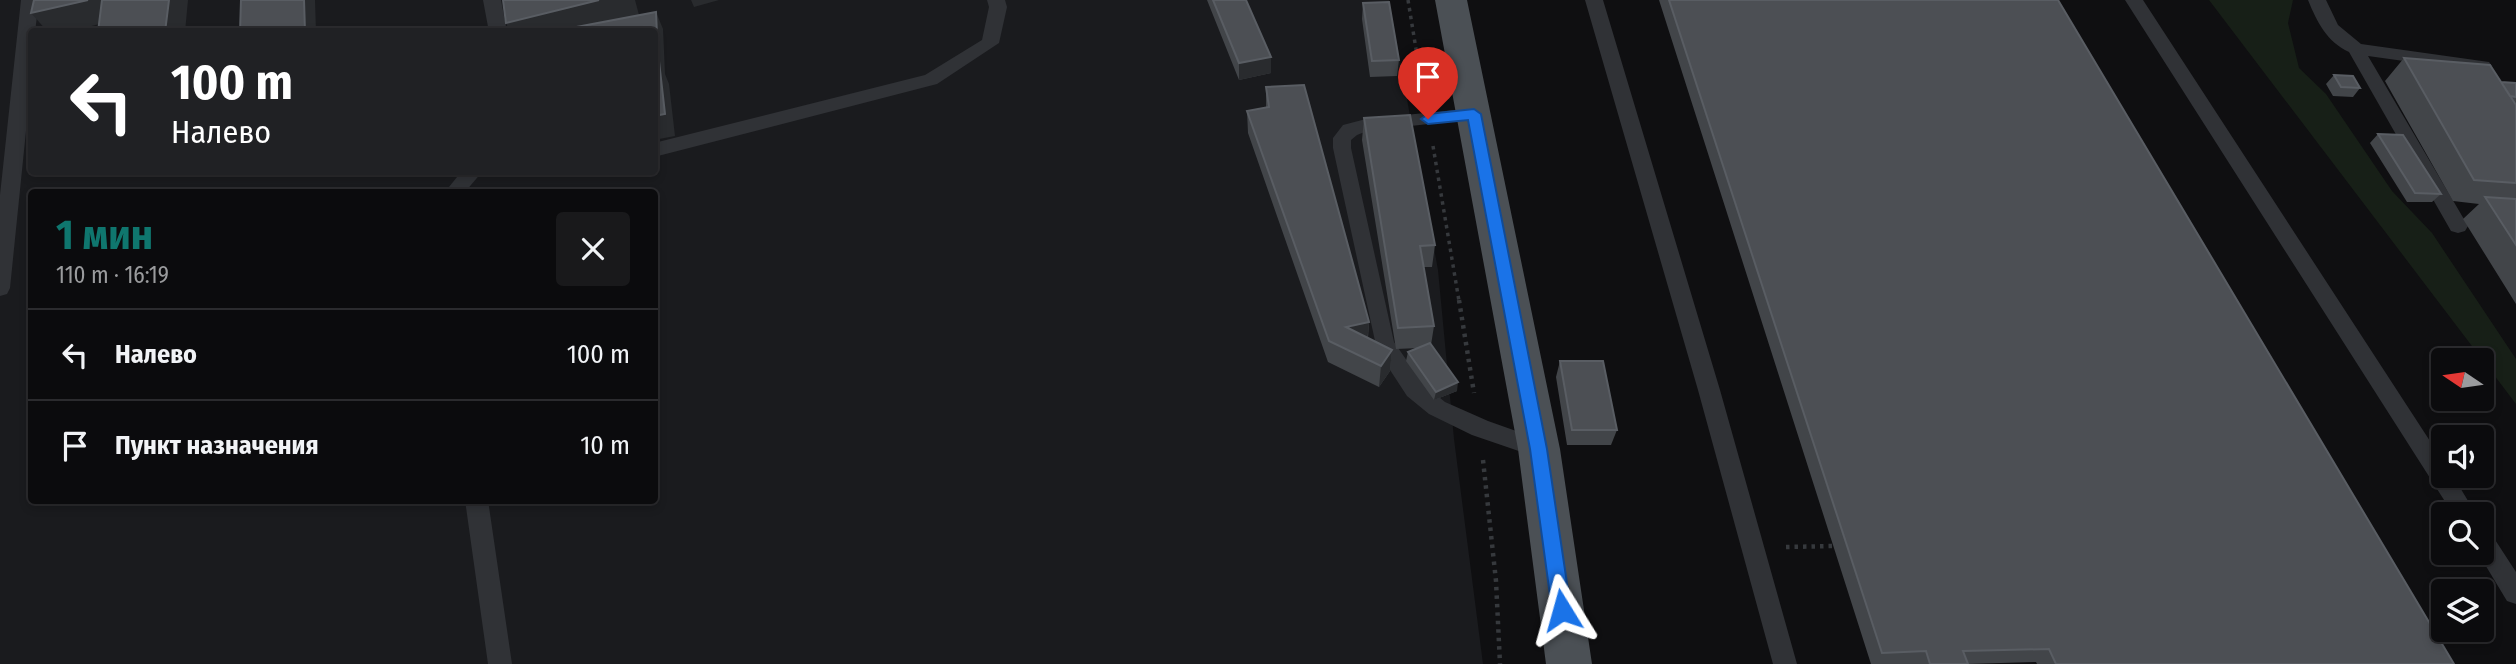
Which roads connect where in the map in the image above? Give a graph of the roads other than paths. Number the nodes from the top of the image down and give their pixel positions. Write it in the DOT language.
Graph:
graph roads {
  1 [pos="30,0"];
  2 [pos="492,0"];
  3 [pos="996,0"];
  4 [pos="1451,0"];
  5 [pos="1594,0"];
  6 [pos="2134,0"];
  7 [pos="2317,0"];
  8 [pos="497,28"];
  9 [pos="2357,49"];
  10 [pos="2490,66"];
  11 [pos="1474,114"];
  12 [pos="658,149"];
  13 [pos="469,175"];
  14 [pos="457,189"];
  15 [pos="2458,226"];
  16 [pos="0,288"];
  17 [pos="1539,449"];
  18 [pos="2458,502"];
  19 [pos="477,504"];
  20 [pos="2494,558"];
  21 [pos="2516,593"];
  22 [pos="500,664"];
  23 [pos="1569,664"];
  24 [pos="1785,664"];
  1 -- 16 [label="lane"];
  2 -- 8 [label="lane"];
  3 -- 12 [label="lane"];
  4 -- 11 [label="main road"];
  5 -- 24 [label="lane"];
  6 -- 18 [label="lane"];
  7 -- 9 [label="lane"];
  9 -- 10 [label="lane"];
  9 -- 15 [label="lane"];
  11 -- 17 [label="main road"];
  11 -- 17 [label="lane"];
  13 -- 14 [label="lane"];
  17 -- 23 [label="main road"];
  19 -- 22 [label="lane"];
  20 -- 21 [label="lane"];
}
